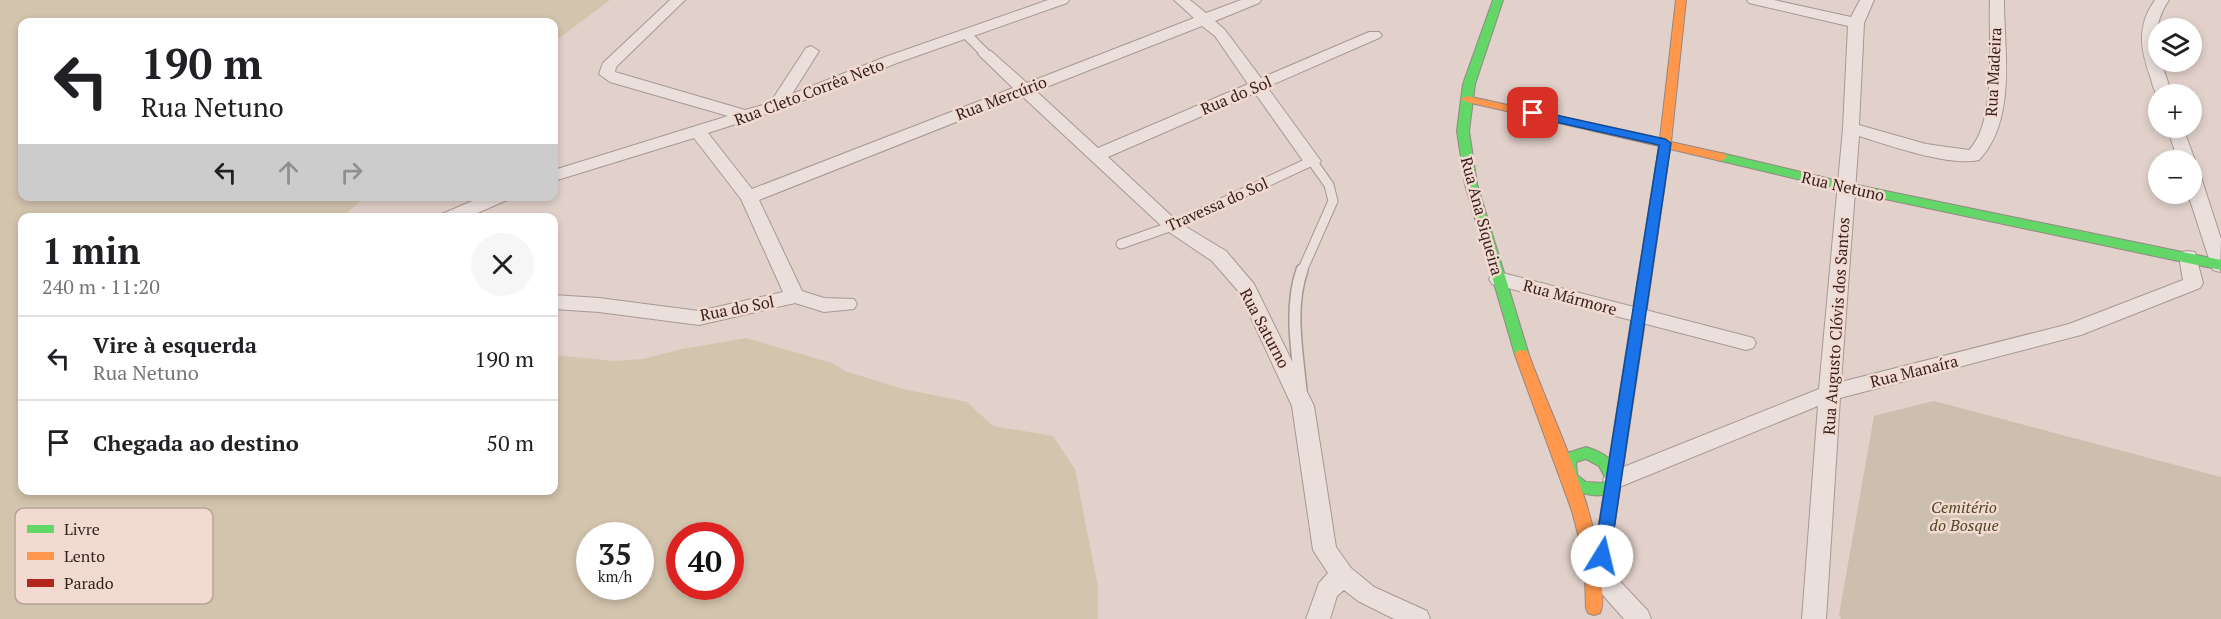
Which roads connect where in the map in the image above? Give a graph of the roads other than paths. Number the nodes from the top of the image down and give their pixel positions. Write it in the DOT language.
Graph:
graph roads {
  1 [pos="678,0"];
  2 [pos="1062,0"];
  3 [pos="1181,0"];
  4 [pos="1254,0"];
  5 [pos="1498,0"];
  6 [pos="1681,0"];
  7 [pos="1754,0"];
  8 [pos="1866,0"];
  9 [pos="1997,0"];
  10 [pos="2162,0"];
  11 [pos="1206,19"];
  12 [pos="1856,24"];
  13 [pos="966,34"];
  14 [pos="1374,35"];
  15 [pos="812,51"];
  16 [pos="986,54"];
  17 [pos="2161,84"];
  18 [pos="1259,85"];
  19 [pos="1023,89"];
  20 [pos="1467,99"];
  21 [pos="776,106"];
  22 [pos="747,116"];
  23 [pos="1851,128"];
  24 [pos="698,132"];
  25 [pos="1665,143"];
  26 [pos="1097,155"];
  27 [pos="1312,161"];
  28 [pos="558,174"];
  29 [pos="1846,187"];
  30 [pos="749,197"];
  31 [pos="489,201"];
  32 [pos="2201,204"];
  33 [pos="460,213"];
  34 [pos="1172,226"];
  35 [pos="1121,244"];
  36 [pos="2188,257"];
  37 [pos="2221,266"];
  38 [pos="1499,279"];
  39 [pos="795,296"];
  40 [pos="558,302"];
  41 [pos="847,304"];
  42 [pos="1639,315"];
  43 [pos="1746,343"];
  44 [pos="1830,393"];
  45 [pos="1303,406"];
  46 [pos="1623,420"];
  47 [pos="1549,429"];
  48 [pos="1586,454"];
  49 [pos="1566,472"];
  50 [pos="1614,480"];
  51 [pos="1597,573"];
  52 [pos="1343,575"];
  53 [pos="1594,614"];
  54 [pos="1318,619"];
  55 [pos="1418,619"];
  56 [pos="1639,619"];
  57 [pos="1814,619"];
  1 -- 22 [label="street"];
  2 -- 13 [label="street, Rua Cleto Corrêa Neto"];
  3 -- 11 [label="street"];
  4 -- 11 [label="street, Rua Mercúrio"];
  5 -- 20 [label="street, Rua Ana Siqueira"];
  6 -- 25 [label="street"];
  7 -- 12 [label="street"];
  8 -- 12 [label="street, Rua Augusto Clóvis dos Santos"];
  9 -- 23 [label="street, Rua Madeira"];
  10 -- 17 [label="street"];
  11 -- 18 [label="street"];
  11 -- 19 [label="street, Rua Mercúrio"];
  12 -- 23 [label="street, Rua Augusto Clóvis dos Santos"];
  13 -- 16 [label="lane, Rua Saturno"];
  13 -- 21 [label="street, Rua Cleto Corrêa Neto"];
  14 -- 18 [label="street, Rua do Sol"];
  15 -- 21 [label="street"];
  16 -- 19 [label="street, Rua Saturno"];
  18 -- 26 [label="street, Rua do Sol"];
  18 -- 27 [label="street"];
  19 -- 26 [label="street, Rua Saturno"];
  19 -- 30 [label="street, Rua Mercúrio"];
  20 -- 25 [label="street, Rua Netuno"];
  20 -- 38 [label="street, Rua Ana Siqueira"];
  21 -- 22 [label="street, Rua Cleto Corrêa Neto"];
  22 -- 24 [label="street, Rua Cleto Corrêa Neto"];
  23 -- 29 [label="street, Rua Augusto Clóvis dos Santos"];
  24 -- 28 [label="street, Rua Cleto Corrêa Neto"];
  24 -- 30 [label="street"];
  25 -- 29 [label="street, Rua Netuno"];
  25 -- 42 [label="street"];
  26 -- 34 [label="street, Rua Saturno"];
  27 -- 34 [label="lane, Travessa do Sol"];
  27 -- 45 [label="lane"];
  29 -- 36 [label="street, Rua Netuno"];
  29 -- 44 [label="street, Rua Augusto Clóvis dos Santos"];
  30 -- 39 [label="street"];
  31 -- 33 [label="street"];
  32 -- 37 [label="street"];
  34 -- 35 [label="lane, Travessa do Sol"];
  34 -- 45 [label="street, Rua Saturno"];
  36 -- 37 [label="street, Rua Netuno"];
  36 -- 44 [label="street, Rua Manaíra"];
  38 -- 42 [label="street, Rua Mármore"];
  38 -- 47 [label="street, Rua Ana Siqueira"];
  39 -- 40 [label="street, Rua do Sol"];
  39 -- 41 [label="street, Rua do Sol"];
  42 -- 43 [label="street, Rua Mármore"];
  42 -- 46 [label="street"];
  44 -- 50 [label="street, Rua Manaíra"];
  44 -- 57 [label="street, Rua Augusto Clóvis dos Santos"];
  45 -- 52 [label="street, Rua Saturno"];
  46 -- 48 [label="street"];
  46 -- 50 [label="street"];
  47 -- 48 [label="street, Rua Ana Siqueira"];
  47 -- 49 [label="street, Rua Ana Siqueira"];
  48 -- 49 [label="street"];
  48 -- 50 [label="street"];
  49 -- 50 [label="street"];
  49 -- 51 [label="street, Rua Ana Siqueira"];
  50 -- 51 [label="street"];
  51 -- 53 [label="street"];
  51 -- 56 [label="street"];
  52 -- 54 [label="street"];
  52 -- 55 [label="street, Rua Saturno"];
}
